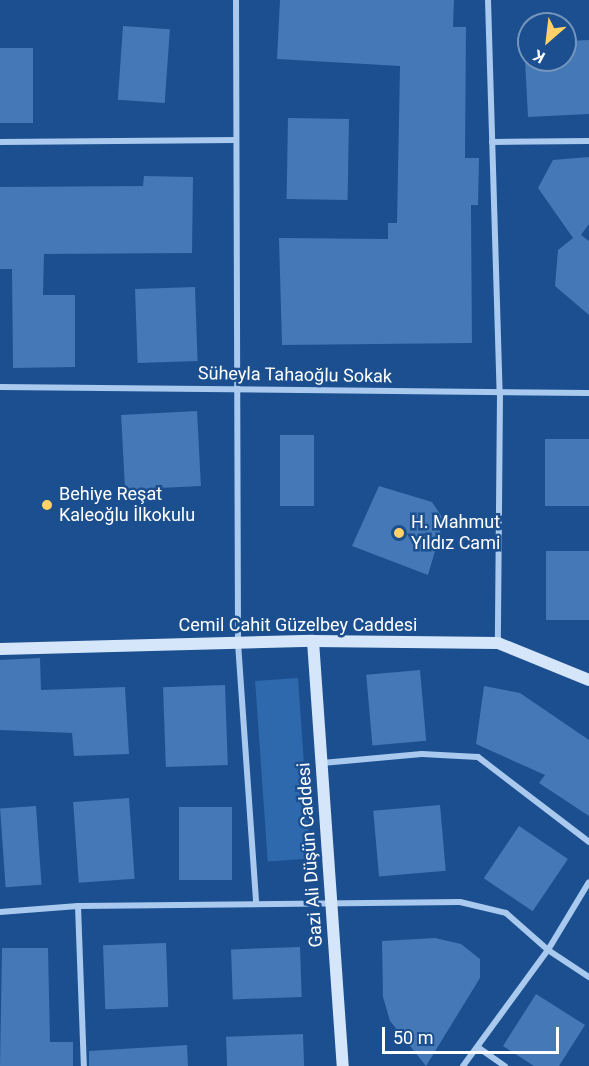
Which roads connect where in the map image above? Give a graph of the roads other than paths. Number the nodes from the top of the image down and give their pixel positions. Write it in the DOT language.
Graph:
graph roads {
  1 [pos="236,0"];
  2 [pos="488,0"];
  3 [pos="236,140"];
  4 [pos="589,141"];
  5 [pos="0,142"];
  6 [pos="492,142"];
  7 [pos="0,387"];
  8 [pos="236,388"];
  9 [pos="589,393"];
  10 [pos="500,394"];
  11 [pos="313,641"];
  12 [pos="238,643"];
  13 [pos="498,643"];
  14 [pos="0,649"];
  15 [pos="589,680"];
  16 [pos="322,763"];
  17 [pos="589,842"];
  18 [pos="589,882"];
  19 [pos="331,901"];
  20 [pos="256,902"];
  21 [pos="78,906"];
  22 [pos="0,912"];
  23 [pos="548,950"];
  24 [pos="589,976"];
  25 [pos="479,1048"];
  26 [pos="84,1066"];
  27 [pos="343,1066"];
  28 [pos="464,1066"];
  29 [pos="505,1066"];
  1 -- 3 [label="street"];
  2 -- 6 [label="street"];
  3 -- 5 [label="street"];
  3 -- 8 [label="street"];
  4 -- 6 [label="street"];
  6 -- 10 [label="street"];
  7 -- 8 [label="street, Süheyla Tahaoğlu Sokak"];
  8 -- 10 [label="street, Süheyla Tahaoğlu Sokak"];
  8 -- 12 [label="street"];
  9 -- 10 [label="street, Süheyla Tahaoğlu Sokak"];
  10 -- 13 [label="street"];
  11 -- 12 [label="street, Cemil Cahit Güzelbey Caddesi"];
  11 -- 13 [label="street, Cemil Cahit Güzelbey Caddesi"];
  11 -- 16 [label="street, Gazi Ali Düşün Caddesi"];
  12 -- 14 [label="street, Cemil Cahit Güzelbey Caddesi"];
  12 -- 20 [label="street"];
  13 -- 15 [label="street, Cemil Cahit Güzelbey Caddesi"];
  16 -- 17 [label="street"];
  16 -- 19 [label="street, Gazi Ali Düşün Caddesi"];
  18 -- 23 [label="street"];
  19 -- 20 [label="street"];
  19 -- 23 [label="street"];
  19 -- 27 [label="street, Gazi Ali Düşün Caddesi"];
  20 -- 21 [label="street"];
  21 -- 22 [label="street"];
  21 -- 26 [label="street"];
  23 -- 24 [label="street"];
  23 -- 25 [label="street"];
  25 -- 28 [label="street"];
  25 -- 29 [label="street"];
}
